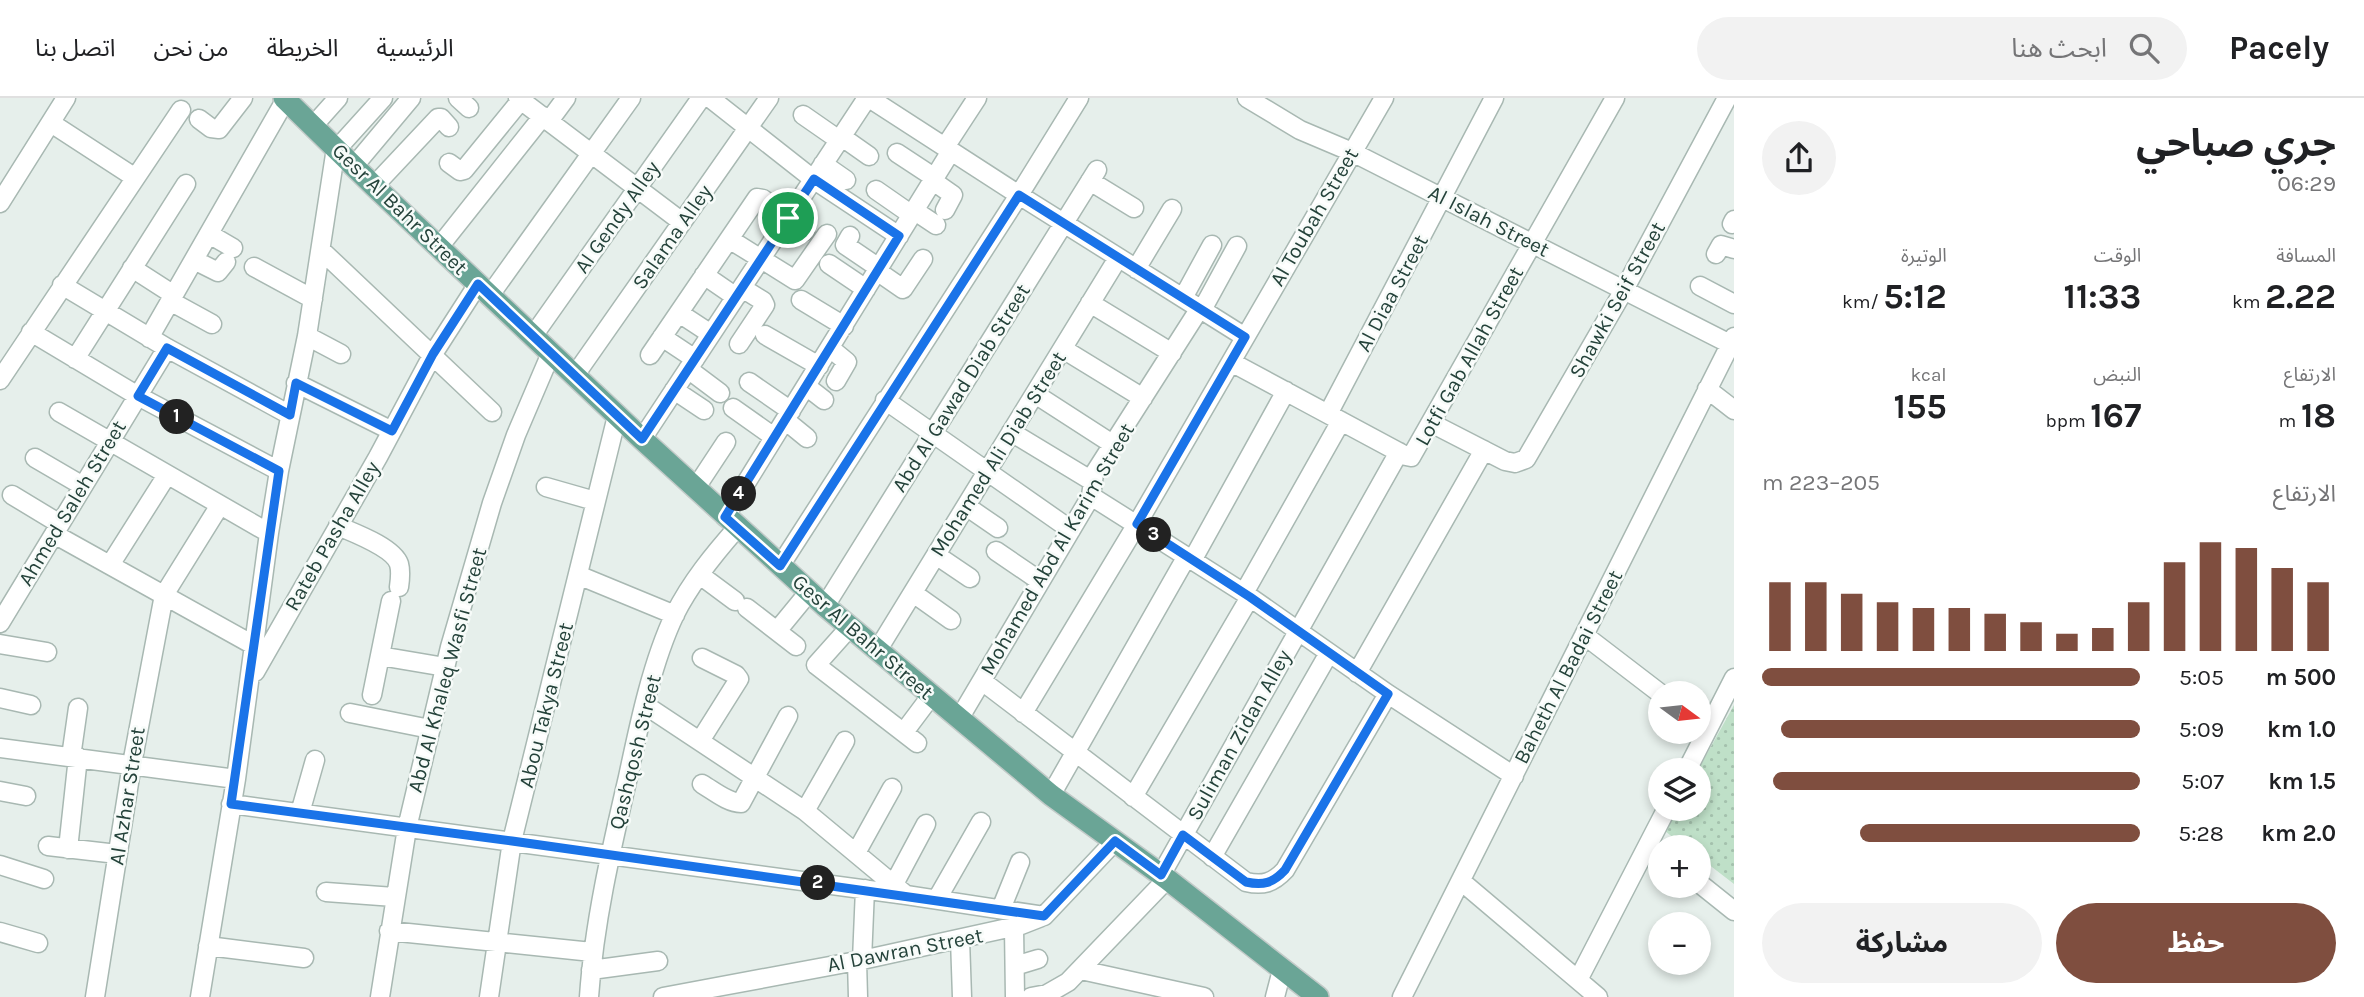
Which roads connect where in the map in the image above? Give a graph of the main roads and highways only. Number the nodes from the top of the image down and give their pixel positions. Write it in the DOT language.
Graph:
graph roads {
  1 [pos="285,99"];
  2 [pos="1318,997"];
  1 -- 2 [label="main road, Gesr Al Bahr Street"];
}
